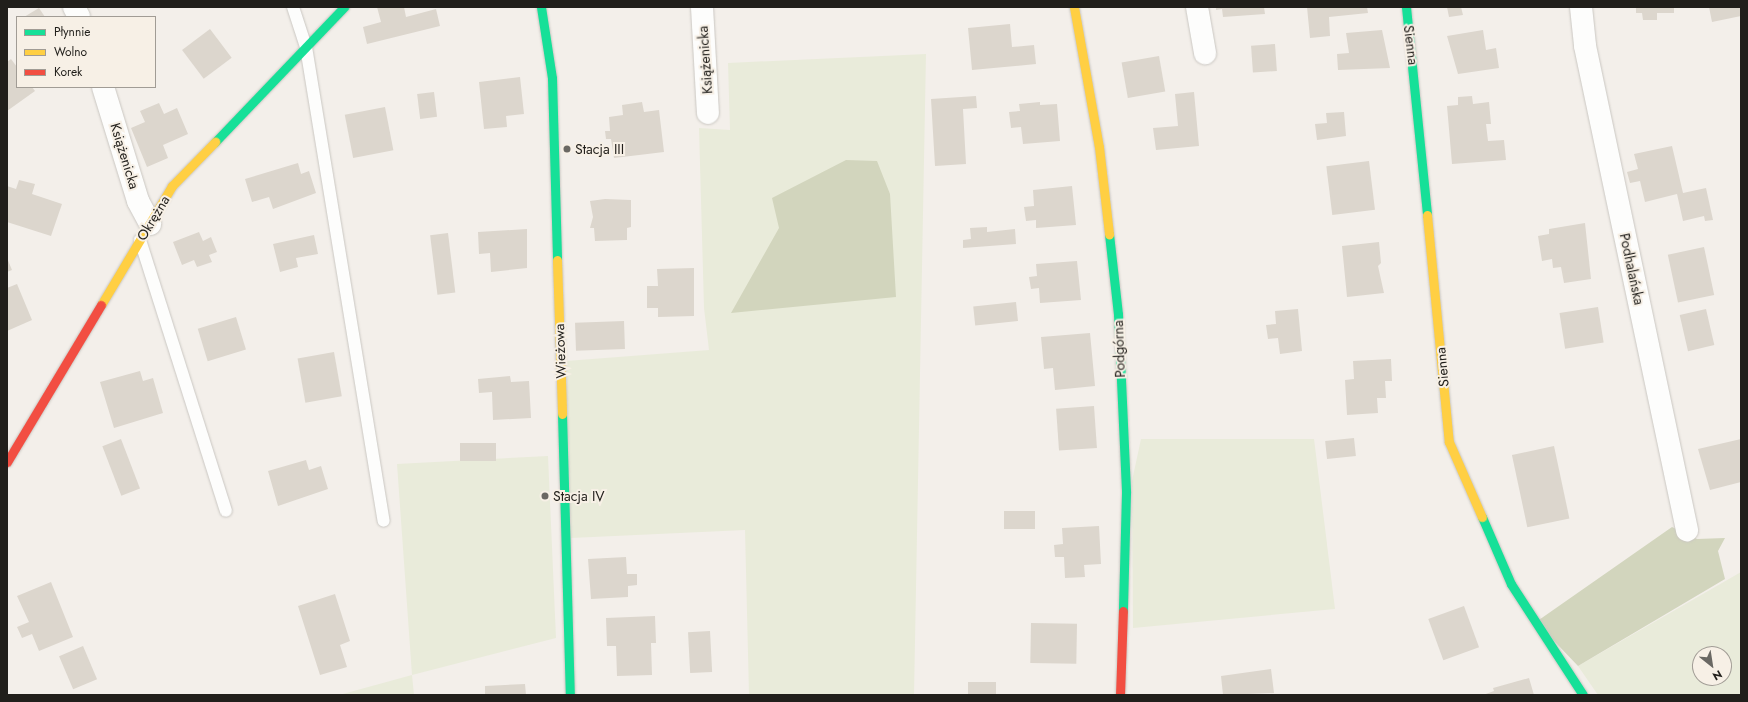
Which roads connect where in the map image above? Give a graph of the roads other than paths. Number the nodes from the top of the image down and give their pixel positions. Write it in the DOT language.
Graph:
graph roads {
  1 [pos="74,7"];
  2 [pos="293,7"];
  3 [pos="344,7"];
  4 [pos="541,7"];
  5 [pos="702,7"];
  6 [pos="1074,7"];
  7 [pos="1197,7"];
  8 [pos="1406,7"];
  9 [pos="1581,7"];
  10 [pos="78,16"];
  11 [pos="306,46"];
  12 [pos="1205,53"];
  13 [pos="103,88"];
  14 [pos="708,113"];
  15 [pos="145,232"];
  16 [pos="7,462"];
  17 [pos="226,511"];
  18 [pos="384,521"];
  19 [pos="1687,530"];
  20 [pos="570,695"];
  21 [pos="1120,695"];
  22 [pos="1583,695"];
  1 -- 10 [label="street"];
  2 -- 11 [label="lane"];
  3 -- 11 [label="street, Okrężna"];
  4 -- 20 [label="street, Wieżowa"];
  5 -- 14 [label="street, Książenicka"];
  6 -- 21 [label="street, Podgórna"];
  7 -- 12 [label="street"];
  8 -- 22 [label="street, Sienna"];
  9 -- 19 [label="street, Podhalańska"];
  11 -- 15 [label="street, Okrężna"];
  11 -- 18 [label="lane"];
  13 -- 15 [label="street, Książenicka"];
  15 -- 16 [label="street, Okrężna"];
  15 -- 17 [label="lane"];
}
